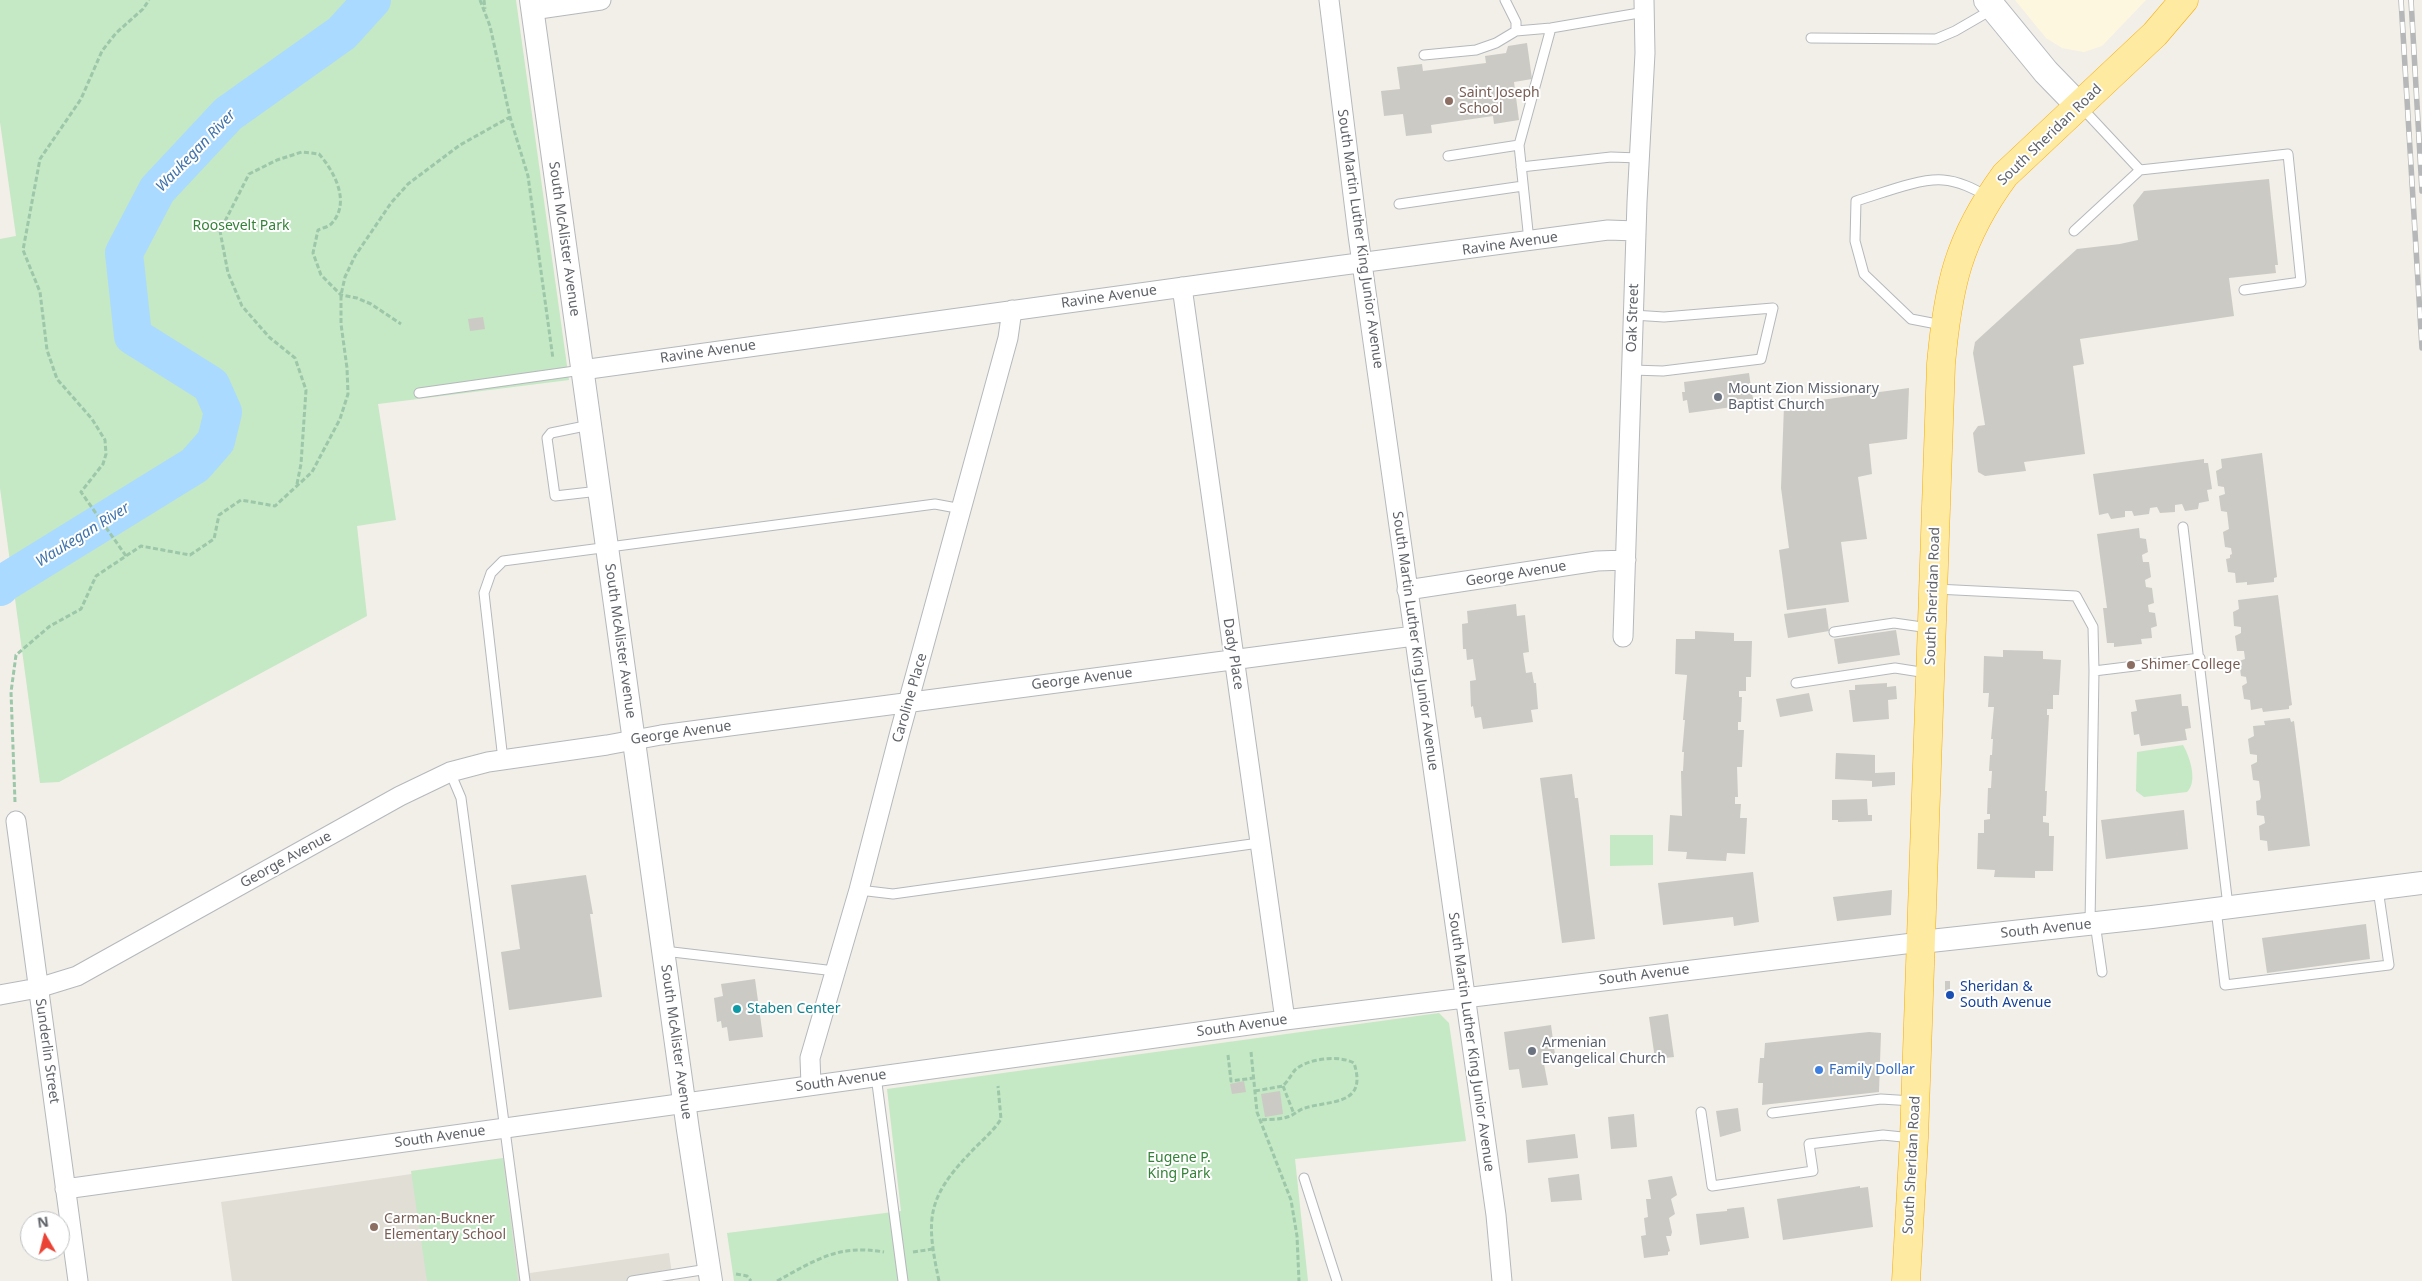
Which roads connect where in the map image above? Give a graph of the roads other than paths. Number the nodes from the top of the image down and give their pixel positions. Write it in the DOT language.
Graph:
graph roads {
  1 [pos="601,0"];
  2 [pos="1329,0"];
  3 [pos="1506,0"];
  4 [pos="2184,0"];
  5 [pos="532,5"];
  6 [pos="1990,5"];
  7 [pos="1644,6"];
  8 [pos="1552,28"];
  9 [pos="1516,31"];
  10 [pos="1811,38"];
  11 [pos="1424,55"];
  12 [pos="2079,106"];
  13 [pos="1519,145"];
  14 [pos="1448,156"];
  15 [pos="1639,158"];
  16 [pos="1521,167"];
  17 [pos="2140,170"];
  18 [pos="1524,186"];
  19 [pos="1989,197"];
  20 [pos="1399,204"];
  21 [pos="1636,231"];
  22 [pos="2074,231"];
  23 [pos="1530,241"];
  24 [pos="1362,263"];
  25 [pos="1182,287"];
  26 [pos="2244,290"];
  27 [pos="1012,310"];
  28 [pos="1633,316"];
  29 [pos="1944,325"];
  30 [pos="582,370"];
  31 [pos="1632,370"];
  32 [pos="419,393"];
  33 [pos="590,425"];
  34 [pos="599,491"];
  35 [pos="962,509"];
  36 [pos="2183,527"];
  37 [pos="607,548"];
  38 [pos="1626,560"];
  39 [pos="1933,589"];
  40 [pos="1408,590"];
  41 [pos="1932,628"];
  42 [pos="1834,632"];
  43 [pos="1414,636"];
  44 [pos="1623,637"];
  45 [pos="2200,658"];
  46 [pos="1235,660"];
  47 [pos="2094,671"];
  48 [pos="1930,673"];
  49 [pos="1796,682"];
  50 [pos="908,702"];
  51 [pos="634,740"];
  52 [pos="504,760"];
  53 [pos="450,772"];
  54 [pos="16,820"];
  55 [pos="1259,843"];
  56 [pos="2422,883"];
  57 [pos="2378,888"];
  58 [pos="859,890"];
  59 [pos="2222,908"];
  60 [pos="2093,924"];
  61 [pos="1921,942"];
  62 [pos="664,951"];
  63 [pos="836,971"];
  64 [pos="2102,972"];
  65 [pos="38,988"];
  66 [pos="0,995"];
  67 [pos="1465,997"];
  68 [pos="1285,1020"];
  69 [pos="876,1076"];
  70 [pos="811,1085"];
  71 [pos="684,1102"];
  72 [pos="1915,1102"];
  73 [pos="1701,1112"];
  74 [pos="1772,1113"];
  75 [pos="505,1128"];
  76 [pos="1914,1138"];
  77 [pos="1304,1178"];
  78 [pos="65,1189"];
  79 [pos="710,1275"];
  80 [pos="78,1281"];
  81 [pos="526,1281"];
  82 [pos="632,1281"];
  83 [pos="902,1281"];
  84 [pos="1337,1281"];
  85 [pos="1502,1281"];
  86 [pos="1906,1281"];
  1 -- 5 [label="street"];
  2 -- 24 [label="street, South Martin Luther King Junior Avenue"];
  3 -- 9 [label="lane"];
  4 -- 12 [label="highway, South Sheridan Road"];
  5 -- 30 [label="street, South McAlister Avenue"];
  6 -- 10 [label="lane"];
  6 -- 12 [label="main road"];
  7 -- 8 [label="lane"];
  7 -- 15 [label="street, Oak Street"];
  8 -- 9 [label="lane"];
  8 -- 13 [label="lane"];
  9 -- 11 [label="lane"];
  12 -- 17 [label="lane"];
  12 -- 19 [label="highway, South Sheridan Road"];
  13 -- 14 [label="lane"];
  13 -- 16 [label="lane"];
  15 -- 16 [label="lane"];
  15 -- 21 [label="street, Oak Street"];
  16 -- 18 [label="lane"];
  17 -- 22 [label="lane"];
  17 -- 26 [label="lane"];
  18 -- 20 [label="lane"];
  18 -- 23 [label="lane"];
  19 -- 29 [label="highway, South Sheridan Road"];
  19 -- 29 [label="lane"];
  21 -- 23 [label="street, Ravine Avenue"];
  21 -- 28 [label="street, Oak Street"];
  23 -- 24 [label="street, Ravine Avenue"];
  24 -- 25 [label="street, Ravine Avenue"];
  24 -- 40 [label="street, South Martin Luther King Junior Avenue"];
  25 -- 27 [label="street, Ravine Avenue"];
  25 -- 46 [label="street, Dady Place"];
  27 -- 30 [label="street, Ravine Avenue"];
  27 -- 35 [label="street, Caroline Place"];
  28 -- 31 [label="street, Oak Street"];
  28 -- 31 [label="lane"];
  29 -- 39 [label="highway, South Sheridan Road"];
  30 -- 32 [label="lane"];
  30 -- 33 [label="street, South McAlister Avenue"];
  31 -- 38 [label="street, Oak Street"];
  33 -- 34 [label="street, South McAlister Avenue"];
  33 -- 34 [label="lane"];
  34 -- 37 [label="street, South McAlister Avenue"];
  35 -- 37 [label="lane"];
  35 -- 50 [label="street, Caroline Place"];
  36 -- 45 [label="lane"];
  37 -- 51 [label="street, South McAlister Avenue"];
  37 -- 52 [label="lane"];
  38 -- 40 [label="street, George Avenue"];
  38 -- 44 [label="street, Oak Street"];
  39 -- 41 [label="highway, South Sheridan Road"];
  39 -- 47 [label="lane"];
  40 -- 43 [label="street, South Martin Luther King Junior Avenue"];
  41 -- 42 [label="lane"];
  41 -- 48 [label="highway, South Sheridan Road"];
  43 -- 46 [label="street, George Avenue"];
  43 -- 67 [label="street, South Martin Luther King Junior Avenue"];
  45 -- 47 [label="lane"];
  45 -- 59 [label="lane"];
  46 -- 50 [label="street, George Avenue"];
  46 -- 55 [label="street, Dady Place"];
  47 -- 60 [label="lane"];
  48 -- 49 [label="lane"];
  48 -- 61 [label="highway, South Sheridan Road"];
  50 -- 51 [label="street, George Avenue"];
  50 -- 58 [label="street, Caroline Place"];
  51 -- 52 [label="street, George Avenue"];
  51 -- 62 [label="street, South McAlister Avenue"];
  52 -- 53 [label="street, George Avenue"];
  53 -- 65 [label="street, George Avenue"];
  53 -- 75 [label="lane"];
  54 -- 65 [label="street, Sunderlin Street"];
  55 -- 58 [label="lane"];
  55 -- 68 [label="street, Dady Place"];
  56 -- 57 [label="street, South Avenue"];
  57 -- 59 [label="street, South Avenue"];
  57 -- 59 [label="lane"];
  58 -- 63 [label="street, Caroline Place"];
  59 -- 60 [label="street, South Avenue"];
  60 -- 61 [label="street, South Avenue"];
  60 -- 64 [label="lane"];
  61 -- 67 [label="street, South Avenue"];
  61 -- 72 [label="highway, South Sheridan Road"];
  62 -- 63 [label="lane"];
  62 -- 71 [label="street, South McAlister Avenue"];
  63 -- 70 [label="street, Caroline Place"];
  65 -- 66 [label="street, George Avenue"];
  65 -- 78 [label="street, Sunderlin Street"];
  67 -- 68 [label="street, South Avenue"];
  67 -- 85 [label="street, South Martin Luther King Junior Avenue"];
  68 -- 69 [label="street, South Avenue"];
  69 -- 70 [label="street, South Avenue"];
  69 -- 83 [label="lane"];
  70 -- 71 [label="street, South Avenue"];
  71 -- 75 [label="street, South Avenue"];
  71 -- 79 [label="street, South McAlister Avenue"];
  72 -- 74 [label="lane"];
  72 -- 76 [label="highway, South Sheridan Road"];
  73 -- 76 [label="lane"];
  75 -- 78 [label="street, South Avenue"];
  75 -- 81 [label="lane"];
  76 -- 86 [label="highway, South Sheridan Road"];
  77 -- 84 [label="lane"];
  78 -- 80 [label="street, Sunderlin Street"];
  79 -- 82 [label="lane"];
}
